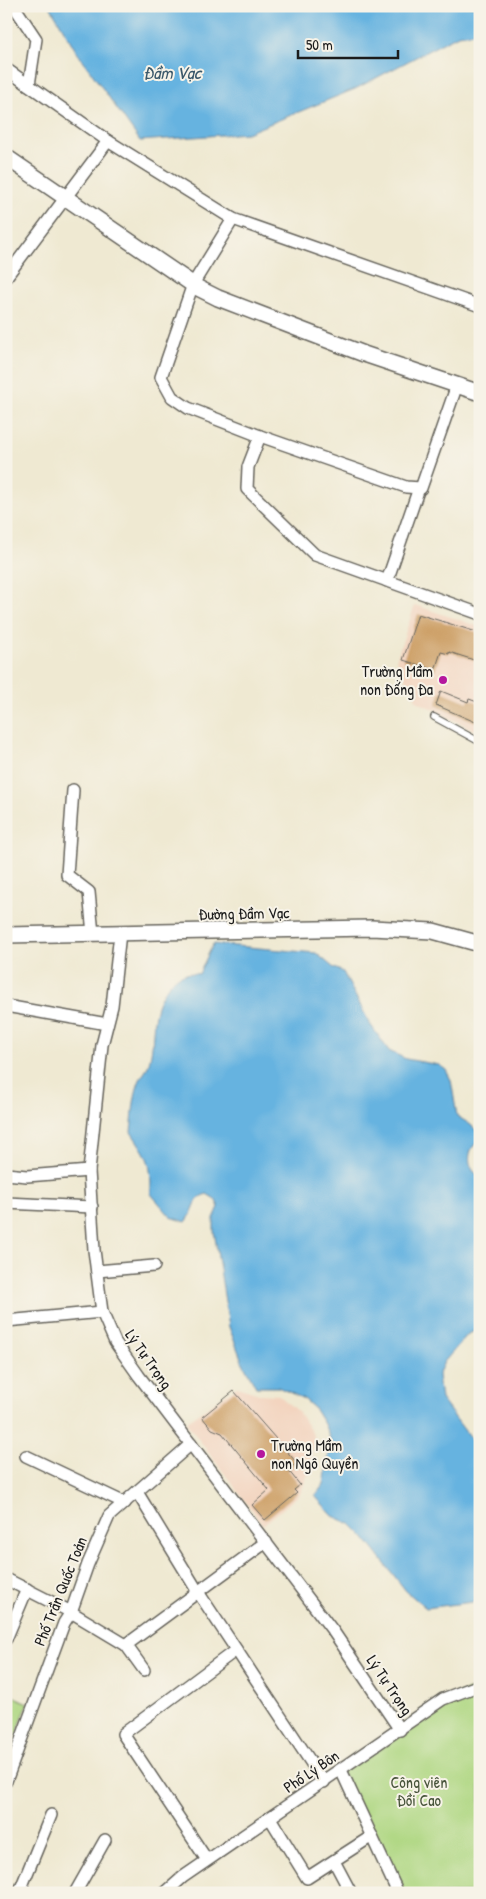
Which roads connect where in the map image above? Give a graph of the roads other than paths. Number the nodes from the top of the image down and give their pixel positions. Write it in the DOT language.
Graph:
graph roads {
  1 [pos="14,6"];
  2 [pos="6,69"];
  3 [pos="29,85"];
  4 [pos="108,141"];
  5 [pos="6,157"];
  6 [pos="64,198"];
  7 [pos="232,219"];
  8 [pos="6,277"];
  9 [pos="193,284"];
  10 [pos="480,306"];
  11 [pos="457,385"];
  12 [pos="480,393"];
  13 [pos="260,436"];
  14 [pos="419,488"];
  15 [pos="387,581"];
  16 [pos="480,614"];
  17 [pos="434,717"];
  18 [pos="480,742"];
  19 [pos="72,790"];
  20 [pos="120,933"];
  21 [pos="92,934"];
  22 [pos="6,935"];
  23 [pos="480,944"];
  24 [pos="6,1006"];
  25 [pos="107,1024"];
  26 [pos="90,1171"];
  27 [pos="6,1174"];
  28 [pos="6,1203"];
  29 [pos="92,1207"];
  30 [pos="154,1266"];
  31 [pos="97,1271"];
  32 [pos="102,1312"];
  33 [pos="6,1321"];
  34 [pos="191,1444"];
  35 [pos="26,1456"];
  36 [pos="137,1492"];
  37 [pos="125,1503"];
  38 [pos="266,1542"];
  39 [pos="6,1579"];
  40 [pos="27,1589"];
  41 [pos="198,1592"];
  42 [pos="71,1612"];
  43 [pos="6,1639"];
  44 [pos="126,1644"];
  45 [pos="236,1650"];
  46 [pos="144,1670"];
  47 [pos="480,1685"];
  48 [pos="400,1730"];
  49 [pos="341,1770"];
  50 [pos="6,1781"];
  51 [pos="324,1782"];
  52 [pos="52,1815"];
  53 [pos="270,1818"];
  54 [pos="372,1836"];
  55 [pos="105,1840"];
  56 [pos="207,1860"];
  57 [pos="334,1861"];
  58 [pos="19,1893"];
  59 [pos="75,1893"];
  60 [pos="165,1893"];
  61 [pos="351,1893"];
  62 [pos="398,1893"];
  1 -- 3 [label="street"];
  2 -- 3 [label="street"];
  3 -- 4 [label="street"];
  4 -- 6 [label="street"];
  4 -- 7 [label="street"];
  5 -- 6 [label="street"];
  6 -- 8 [label="street"];
  6 -- 9 [label="street"];
  7 -- 9 [label="street"];
  7 -- 10 [label="street"];
  9 -- 11 [label="street"];
  9 -- 13 [label="street"];
  11 -- 12 [label="street"];
  11 -- 14 [label="street"];
  13 -- 14 [label="street"];
  13 -- 15 [label="street"];
  14 -- 15 [label="street"];
  15 -- 16 [label="street"];
  17 -- 18 [label="lane"];
  19 -- 21 [label="street"];
  20 -- 21 [label="street, Đường Đầm Vạc"];
  20 -- 23 [label="street, Đường Đầm Vạc"];
  20 -- 25 [label="street, Lý Tự Trọng"];
  21 -- 22 [label="street, Đường Đầm Vạc"];
  24 -- 25 [label="street"];
  25 -- 26 [label="street, Lý Tự Trọng"];
  26 -- 27 [label="street"];
  26 -- 29 [label="street, Lý Tự Trọng"];
  28 -- 29 [label="street"];
  29 -- 31 [label="street, Lý Tự Trọng"];
  30 -- 31 [label="street"];
  31 -- 32 [label="street, Lý Tự Trọng"];
  32 -- 33 [label="street"];
  32 -- 34 [label="street, Lý Tự Trọng"];
  34 -- 36 [label="street, Phố Trần Quốc Toản"];
  34 -- 38 [label="street, Lý Tự Trọng"];
  35 -- 37 [label="street"];
  36 -- 37 [label="street, Phố Trần Quốc Toản"];
  36 -- 41 [label="street"];
  37 -- 42 [label="street, Phố Trần Quốc Toản"];
  38 -- 41 [label="street"];
  38 -- 48 [label="street, Lý Tự Trọng"];
  39 -- 40 [label="street"];
  40 -- 42 [label="street"];
  40 -- 43 [label="street"];
  41 -- 44 [label="street"];
  41 -- 45 [label="street"];
  42 -- 44 [label="street"];
  42 -- 50 [label="street, Phố Trần Quốc Toản"];
  44 -- 46 [label="street"];
  45 -- 51 [label="street"];
  45 -- 56 [label="street"];
  47 -- 48 [label="street, Phố Lý Bôn"];
  48 -- 49 [label="street, Phố Lý Bôn"];
  49 -- 51 [label="street, Phố Lý Bôn"];
  49 -- 54 [label="street"];
  51 -- 53 [label="street, Phố Lý Bôn"];
  52 -- 58 [label="street"];
  53 -- 56 [label="street, Phố Lý Bôn"];
  53 -- 57 [label="street"];
  54 -- 57 [label="street"];
  54 -- 62 [label="street"];
  55 -- 59 [label="street"];
  56 -- 60 [label="street, Phố Lý Bôn"];
  57 -- 61 [label="street"];
}
